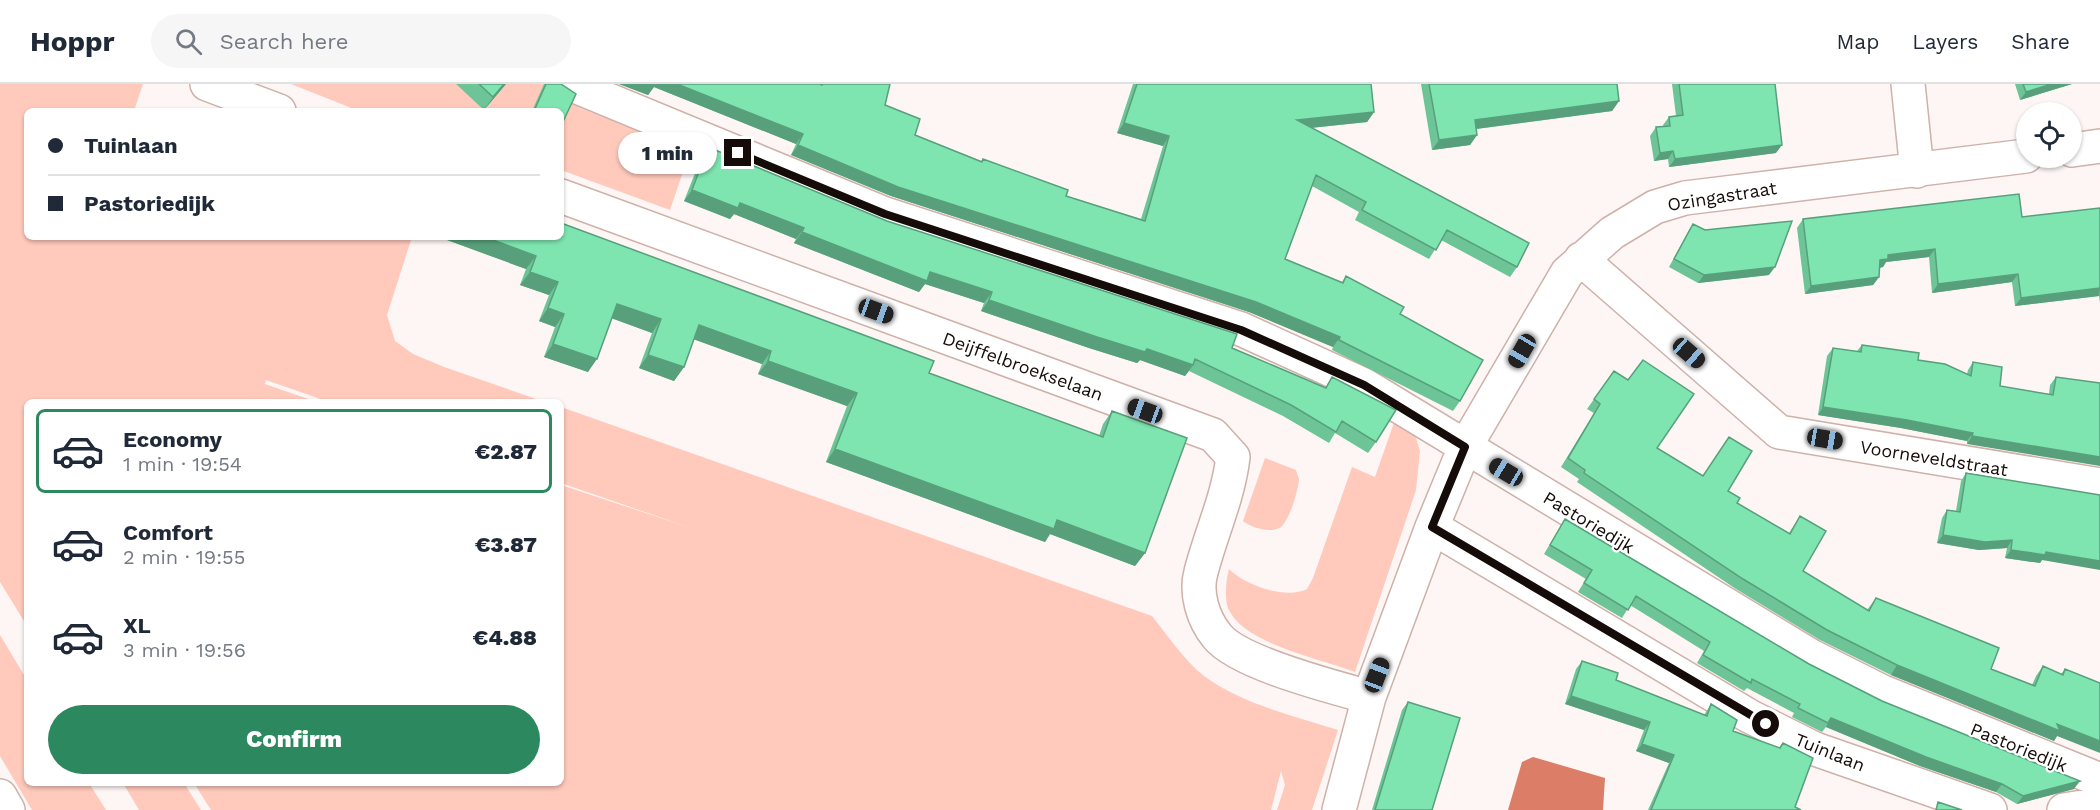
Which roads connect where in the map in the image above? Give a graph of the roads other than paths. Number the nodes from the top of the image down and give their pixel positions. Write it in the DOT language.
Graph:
graph roads {
  1 [pos="207,84"];
  2 [pos="570,84"];
  3 [pos="1908,84"];
  4 [pos="271,108"];
  5 [pos="2100,146"];
  6 [pos="2082,149"];
  7 [pos="2016,157"];
  8 [pos="1917,171"];
  9 [pos="564,197"];
  10 [pos="1581,259"];
  11 [pos="1465,447"];
  12 [pos="2100,485"];
  13 [pos="1432,527"];
  14 [pos="1369,697"];
  15 [pos="2100,780"];
  16 [pos="0,796"];
  17 [pos="2100,800"];
  18 [pos="8,810"];
  19 [pos="1339,810"];
  20 [pos="1990,810"];
  21 [pos="2064,810"];
  1 -- 4 [label="street"];
  2 -- 11 [label="street, Pastoriedijk"];
  3 -- 8 [label="street"];
  5 -- 6 [label="street"];
  7 -- 8 [label="street, Ozingastraat"];
  8 -- 10 [label="street, Ozingastraat"];
  9 -- 14 [label="street, Deijffelbroekselaan"];
  10 -- 11 [label="street, Ozingastraat"];
  10 -- 12 [label="street, Voorneveldstraat"];
  11 -- 13 [label="street"];
  11 -- 15 [label="street, Pastoriedijk"];
  13 -- 14 [label="street"];
  13 -- 20 [label="street, Tuinlaan"];
  14 -- 19 [label="street"];
  16 -- 18 [label="street"];
  17 -- 21 [label="street"];
}
